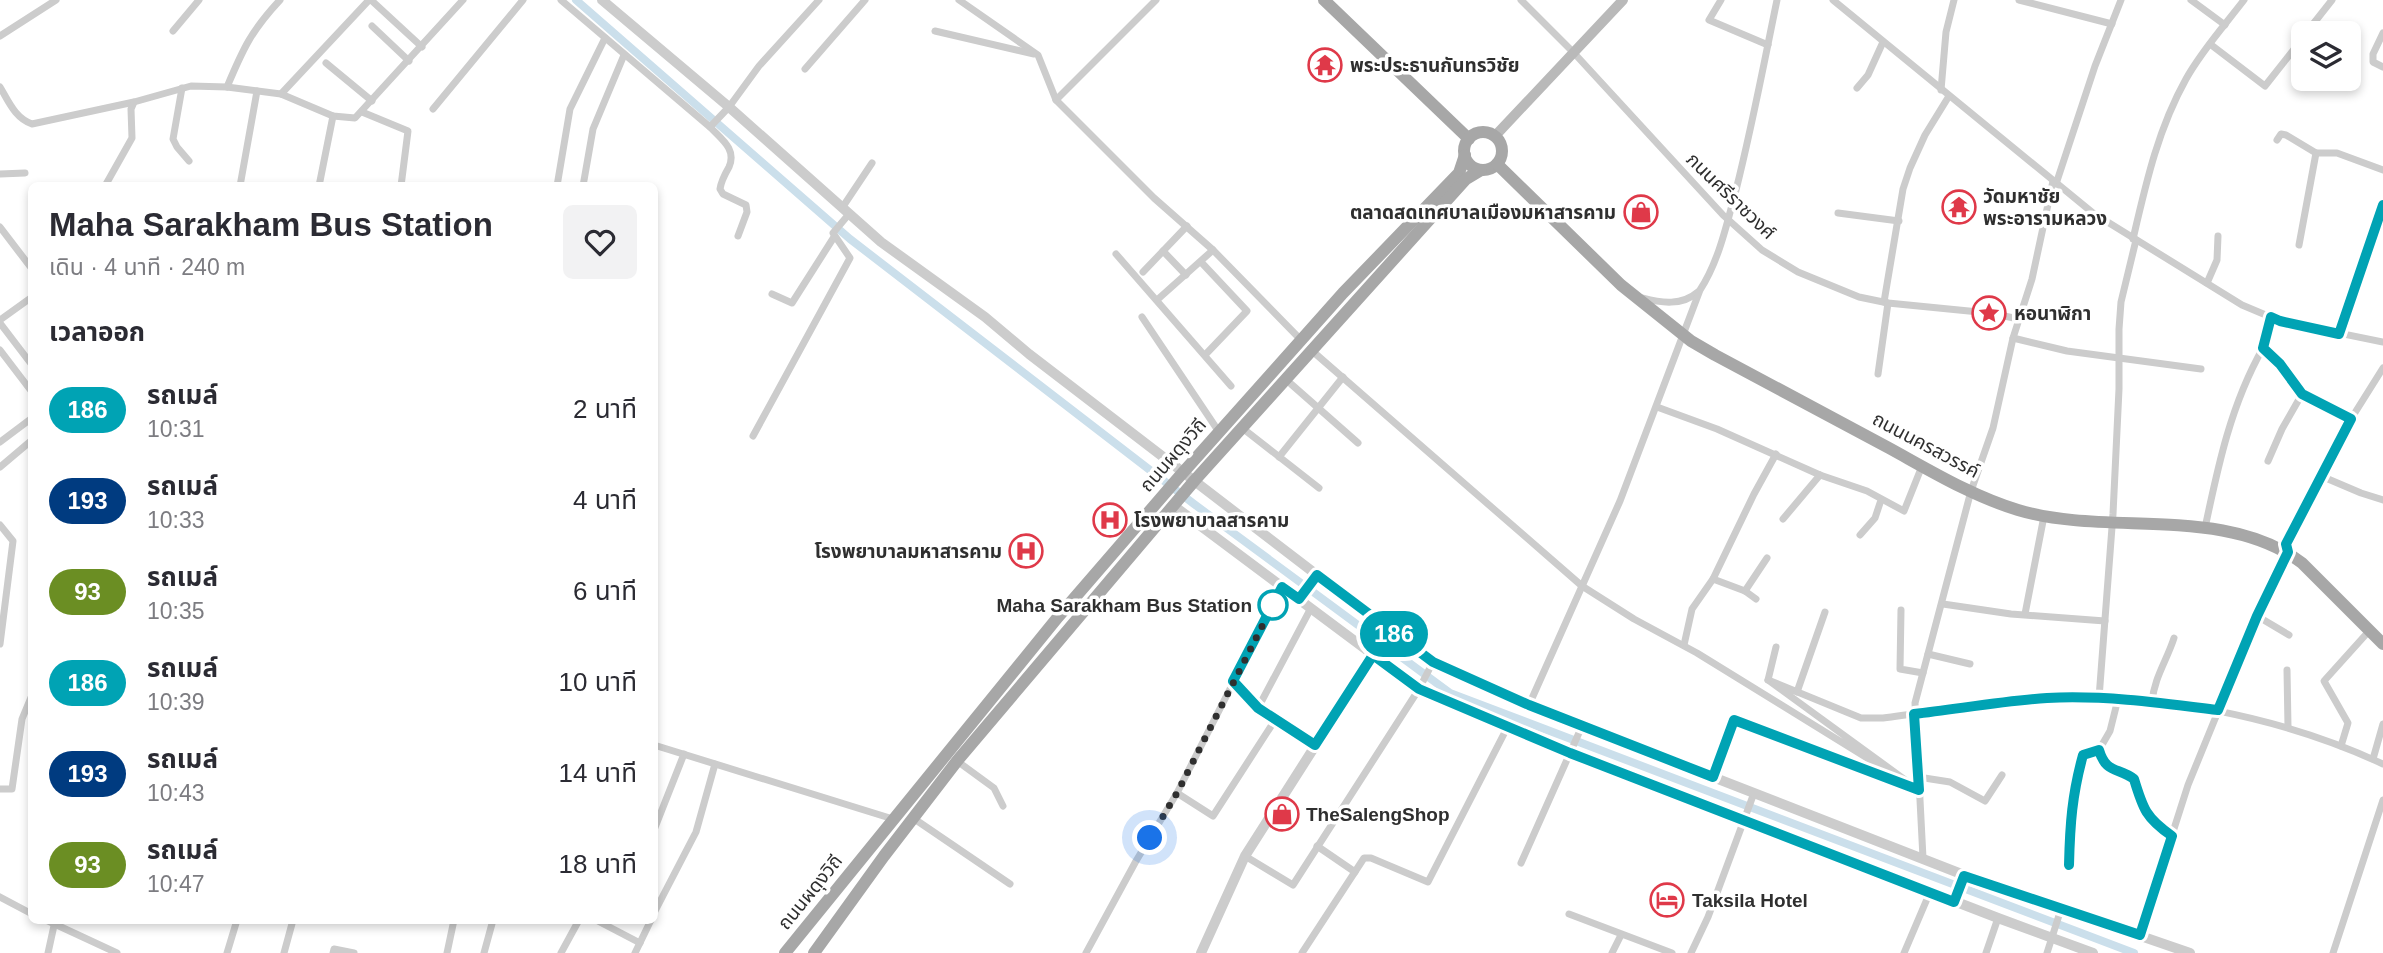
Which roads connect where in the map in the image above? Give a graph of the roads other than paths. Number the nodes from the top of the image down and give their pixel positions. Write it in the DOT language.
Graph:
graph roads {
  1 [pos="56,0"];
  2 [pos="199,0"];
  3 [pos="280,0"];
  4 [pos="370,0"];
  5 [pos="450,0"];
  6 [pos="463,0"];
  7 [pos="523,0"];
  8 [pos="561,0"];
  9 [pos="602,0"];
  10 [pos="819,0"];
  11 [pos="866,0"];
  12 [pos="959,0"];
  13 [pos="1156,0"];
  14 [pos="1324,0"];
  15 [pos="1521,0"];
  16 [pos="1623,0"];
  17 [pos="1721,0"];
  18 [pos="1777,0"];
  19 [pos="1833,0"];
  20 [pos="1954,0"];
  21 [pos="2019,0"];
  22 [pos="2121,0"];
  23 [pos="2191,0"];
  24 [pos="2244,0"];
  25 [pos="2332,0"];
  26 [pos="457,7"];
  27 [pos="2315,21"];
  28 [pos="2112,24"];
  29 [pos="2225,25"];
  30 [pos="372,26"];
  31 [pos="173,31"];
  32 [pos="935,32"];
  33 [pos="2383,33"];
  34 [pos="0,36"];
  35 [pos="605,38"];
  36 [pos="1883,42"];
  37 [pos="2210,44"];
  38 [pos="1768,45"];
  39 [pos="422,47"];
  40 [pos="1574,52"];
  41 [pos="2291,52"];
  42 [pos="624,55"];
  43 [pos="1038,55"];
  44 [pos="409,61"];
  45 [pos="326,63"];
  46 [pos="2383,67"];
  47 [pos="805,69"];
  48 [pos="0,87"];
  49 [pos="227,87"];
  50 [pos="182,88"];
  51 [pos="1857,88"];
  52 [pos="1941,90"];
  53 [pos="257,91"];
  54 [pos="281,94"];
  55 [pos="1949,96"];
  56 [pos="1056,100"];
  57 [pos="372,101"];
  58 [pos="134,102"];
  59 [pos="726,109"];
  60 [pos="433,110"];
  61 [pos="362,112"];
  62 [pos="333,116"];
  63 [pos="711,126"];
  64 [pos="1495,136"];
  65 [pos="1469,139"];
  66 [pos="2277,140"];
  67 [pos="2316,153"];
  68 [pos="1465,155"];
  69 [pos="189,160"];
  70 [pos="872,163"];
  71 [pos="1497,164"];
  72 [pos="1481,170"];
  73 [pos="2383,170"];
  74 [pos="26,173"];
  75 [pos="0,174"];
  76 [pos="108,182"];
  77 [pos="241,182"];
  78 [pos="320,182"];
  79 [pos="402,182"];
  80 [pos="558,182"];
  81 [pos="584,182"];
  82 [pos="2054,183"];
  83 [pos="2383,205"];
  84 [pos="846,213"];
  85 [pos="1838,213"];
  86 [pos="1728,220"];
  87 [pos="1899,221"];
  88 [pos="1187,226"];
  89 [pos="0,227"];
  90 [pos="833,235"];
  91 [pos="738,236"];
  92 [pos="2218,236"];
  93 [pos="2135,239"];
  94 [pos="2299,245"];
  95 [pos="1213,250"];
  96 [pos="1163,251"];
  97 [pos="1116,254"];
  98 [pos="1201,262"];
  99 [pos="28,264"];
  100 [pos="1143,272"];
  101 [pos="1186,275"];
  102 [pos="2207,284"];
  103 [pos="1700,290"];
  104 [pos="772,294"];
  105 [pos="1635,296"];
  106 [pos="28,300"];
  107 [pos="1157,300"];
  108 [pos="1886,302"];
  109 [pos="1142,317"];
  110 [pos="2271,317"];
  111 [pos="2019,319"];
  112 [pos="0,321"];
  113 [pos="2339,334"];
  114 [pos="1684,335"];
  115 [pos="2013,338"];
  116 [pos="2383,342"];
  117 [pos="1307,346"];
  118 [pos="2263,348"];
  119 [pos="0,350"];
  120 [pos="1205,355"];
  121 [pos="2119,359"];
  122 [pos="28,360"];
  123 [pos="2383,368"];
  124 [pos="2201,369"];
  125 [pos="1878,374"];
  126 [pos="1343,377"];
  127 [pos="1291,384"];
  128 [pos="1231,386"];
  129 [pos="28,387"];
  130 [pos="2302,394"];
  131 [pos="1657,407"];
  132 [pos="1318,408"];
  133 [pos="2351,419"];
  134 [pos="28,421"];
  135 [pos="1241,427"];
  136 [pos="1219,432"];
  137 [pos="753,436"];
  138 [pos="0,442"];
  139 [pos="28,443"];
  140 [pos="1358,443"];
  141 [pos="1776,454"];
  142 [pos="1279,457"];
  143 [pos="2268,461"];
  144 [pos="1922,466"];
  145 [pos="0,467"];
  146 [pos="1820,475"];
  147 [pos="2321,476"];
  148 [pos="1187,478"];
  149 [pos="1319,488"];
  150 [pos="1971,491"];
  151 [pos="2383,499"];
  152 [pos="1881,500"];
  153 [pos="1176,502"];
  154 [pos="2043,516"];
  155 [pos="1783,519"];
  156 [pos="2112,523"];
  157 [pos="0,525"];
  158 [pos="2205,529"];
  159 [pos="1860,535"];
  160 [pos="2288,552"];
  161 [pos="1767,558"];
  162 [pos="1317,575"];
  163 [pos="1713,579"];
  164 [pos="1581,586"];
  165 [pos="1282,587"];
  166 [pos="1745,591"];
  167 [pos="0,594"];
  168 [pos="1299,599"];
  169 [pos="1756,599"];
  170 [pos="6,601"];
  171 [pos="1942,604"];
  172 [pos="1311,608"];
  173 [pos="1901,610"];
  174 [pos="1825,612"];
  175 [pos="2025,614"];
  176 [pos="2257,616"];
  177 [pos="2105,621"];
  178 [pos="1389,630"];
  179 [pos="2369,631"];
  180 [pos="2289,635"];
  181 [pos="2174,638"];
  182 [pos="2383,644"];
  183 [pos="0,645"];
  184 [pos="1684,645"];
  185 [pos="1776,647"];
  186 [pos="1928,654"];
  187 [pos="1373,655"];
  188 [pos="1433,662"];
  189 [pos="1970,664"];
  190 [pos="2287,670"];
  191 [pos="1923,673"];
  192 [pos="1768,680"];
  193 [pos="1233,681"];
  194 [pos="1419,689"];
  195 [pos="1797,692"];
  196 [pos="2099,698"];
  197 [pos="2118,699"];
  198 [pos="2152,702"];
  199 [pos="28,705"];
  200 [pos="1529,705"];
  201 [pos="1258,708"];
  202 [pos="2218,710"];
  203 [pos="1914,714"];
  204 [pos="1275,720"];
  205 [pos="2383,724"];
  206 [pos="1507,726"];
  207 [pos="1582,726"];
  208 [pos="2288,727"];
  209 [pos="1315,745"];
  210 [pos="658,746"];
  211 [pos="2341,746"];
  212 [pos="2099,750"];
  213 [pos="1570,753"];
  214 [pos="684,754"];
  215 [pos="2373,759"];
  216 [pos="957,761"];
  217 [pos="715,764"];
  218 [pos="2383,764"];
  219 [pos="2002,775"];
  220 [pos="1713,777"];
  221 [pos="1918,777"];
  222 [pos="0,789"];
  223 [pos="1919,790"];
  224 [pos="1177,793"];
  225 [pos="1754,793"];
  226 [pos="2383,800"];
  227 [pos="1003,806"];
  228 [pos="892,819"];
  229 [pos="658,820"];
  230 [pos="1743,821"];
  231 [pos="909,823"];
  232 [pos="2172,836"];
  233 [pos="1317,846"];
  234 [pos="1245,856"];
  235 [pos="1923,858"];
  236 [pos="1521,863"];
  237 [pos="2069,865"];
  238 [pos="1354,872"];
  239 [pos="1964,876"];
  240 [pos="1010,884"];
  241 [pos="1930,892"];
  242 [pos="658,896"];
  243 [pos="0,897"];
  244 [pos="1954,902"];
  245 [pos="2061,909"];
  246 [pos="28,912"];
  247 [pos="1569,915"];
  248 [pos="1998,918"];
  249 [pos="52,924"];
  250 [pos="56,924"];
  251 [pos="236,924"];
  252 [pos="292,924"];
  253 [pos="453,924"];
  254 [pos="492,924"];
  255 [pos="577,924"];
  256 [pos="604,924"];
  257 [pos="649,924"];
  258 [pos="1621,935"];
  259 [pos="2140,935"];
  260 [pos="2052,938"];
  261 [pos="825,939"];
  262 [pos="640,943"];
  263 [pos="48,953"];
  264 [pos="117,953"];
  265 [pos="227,953"];
  266 [pos="284,953"];
  267 [pos="333,953"];
  268 [pos="354,953"];
  269 [pos="447,953"];
  270 [pos="484,953"];
  271 [pos="561,953"];
  272 [pos="635,953"];
  273 [pos="785,953"];
  274 [pos="814,953"];
  275 [pos="820,953"];
  276 [pos="1086,953"];
  277 [pos="1201,953"];
  278 [pos="1303,953"];
  279 [pos="1612,953"];
  280 [pos="1672,953"];
  281 [pos="1691,953"];
  282 [pos="1904,953"];
  283 [pos="1986,953"];
  284 [pos="2047,953"];
  285 [pos="2093,953"];
  286 [pos="2190,953"];
  287 [pos="2333,953"];
  1 -- 34 [label="street"];
  2 -- 31 [label="street"];
  3 -- 49 [label="street"];
  4 -- 39 [label="street"];
  4 -- 54 [label="street"];
  5 -- 26 [label="street"];
  6 -- 26 [label="street"];
  7 -- 60 [label="street"];
  8 -- 35 [label="street"];
  9 -- 59 [label="street"];
  10 -- 59 [label="street"];
  11 -- 47 [label="street"];
  12 -- 43 [label="street"];
  13 -- 56 [label="street"];
  14 -- 65 [label="main road"];
  15 -- 40 [label="street, ภนนศรีราชวงศ์"];
  16 -- 40 [label="main road"];
  17 -- 38 [label="street"];
  18 -- 38 [label="street"];
  19 -- 36 [label="street"];
  20 -- 52 [label="street"];
  21 -- 28 [label="street"];
  22 -- 28 [label="street"];
  23 -- 29 [label="street"];
  24 -- 29 [label="street"];
  25 -- 27 [label="street"];
  26 -- 39 [label="street"];
  28 -- 82 [label="street"];
  29 -- 37 [label="street"];
  30 -- 44 [label="street"];
  32 -- 43 [label="street"];
  33 -- 46 [label="street"];
  35 -- 42 [label="street"];
  35 -- 80 [label="street"];
  36 -- 51 [label="street"];
  36 -- 52 [label="street"];
  37 -- 41 [label="street"];
  37 -- 93 [label="street"];
  38 -- 86 [label="street"];
  39 -- 44 [label="street"];
  40 -- 64 [label="main road"];
  40 -- 86 [label="street, ภนนศรีราชวงศ์"];
  42 -- 63 [label="street"];
  42 -- 81 [label="street"];
  43 -- 56 [label="street"];
  44 -- 57 [label="street"];
  45 -- 57 [label="street"];
  48 -- 58 [label="street"];
  49 -- 50 [label="street"];
  49 -- 53 [label="street"];
  50 -- 58 [label="street"];
  50 -- 69 [label="street"];
  52 -- 55 [label="street"];
  53 -- 54 [label="street"];
  53 -- 77 [label="street"];
  54 -- 62 [label="street"];
  55 -- 82 [label="street"];
  55 -- 87 [label="street"];
  56 -- 88 [label="street"];
  57 -- 61 [label="street"];
  58 -- 76 [label="street"];
  59 -- 63 [label="street"];
  59 -- 84 [label="street"];
  61 -- 62 [label="street"];
  61 -- 79 [label="street"];
  62 -- 78 [label="street"];
  63 -- 91 [label="street"];
  64 -- 65 [label="main road"];
  64 -- 71 [label="main road"];
  65 -- 68 [label="main road"];
  66 -- 67 [label="street"];
  67 -- 73 [label="street"];
  67 -- 94 [label="street"];
  68 -- 72 [label="main road"];
  68 -- 117 [label="main road, ถนนผดุงวิถี"];
  70 -- 84 [label="street"];
  71 -- 72 [label="main road"];
  71 -- 105 [label="main road, ถนนนครสวรรค์"];
  72 -- 117 [label="main road, ถนนผดุงวิถี"];
  74 -- 75 [label="street"];
  82 -- 93 [label="street"];
  82 -- 111 [label="street"];
  83 -- 113 [label="street"];
  84 -- 90 [label="street"];
  84 -- 148 [label="street"];
  85 -- 87 [label="street"];
  86 -- 103 [label="street"];
  86 -- 108 [label="street, ภนนศรีราชวงศ์"];
  87 -- 108 [label="street"];
  88 -- 95 [label="street"];
  88 -- 96 [label="street"];
  89 -- 99 [label="street"];
  90 -- 104 [label="street"];
  90 -- 137 [label="street"];
  92 -- 102 [label="street"];
  93 -- 102 [label="street"];
  93 -- 121 [label="street"];
  95 -- 98 [label="street"];
  95 -- 117 [label="street"];
  96 -- 100 [label="street"];
  96 -- 101 [label="street"];
  97 -- 107 [label="street"];
  98 -- 101 [label="street"];
  98 -- 120 [label="street"];
  101 -- 107 [label="street"];
  102 -- 110 [label="street"];
  103 -- 105 [label="street"];
  103 -- 114 [label="street"];
  105 -- 114 [label="main road, ถนนนครสวรรค์"];
  106 -- 112 [label="street"];
  107 -- 120 [label="street"];
  108 -- 111 [label="street, ภนนศรีราชวงศ์"];
  108 -- 125 [label="street"];
  109 -- 136 [label="street"];
  110 -- 113 [label="street"];
  110 -- 118 [label="street"];
  111 -- 115 [label="street"];
  112 -- 122 [label="street"];
  113 -- 116 [label="street"];
  114 -- 131 [label="street"];
  114 -- 144 [label="main road, ถนนนครสวรรค์"];
  115 -- 121 [label="street"];
  115 -- 150 [label="street"];
  117 -- 126 [label="street"];
  117 -- 135 [label="main road, ถนนผดุงวิถี"];
  117 -- 136 [label="main road, ถนนผดุงวิถี"];
  118 -- 130 [label="street"];
  118 -- 158 [label="street"];
  119 -- 129 [label="street"];
  120 -- 128 [label="street"];
  121 -- 124 [label="street"];
  121 -- 156 [label="street"];
  123 -- 133 [label="street"];
  126 -- 132 [label="street"];
  126 -- 164 [label="street"];
  127 -- 132 [label="street"];
  130 -- 133 [label="street"];
  130 -- 143 [label="street"];
  131 -- 141 [label="street"];
  131 -- 164 [label="street"];
  132 -- 140 [label="street"];
  132 -- 142 [label="street"];
  133 -- 147 [label="street"];
  134 -- 138 [label="street"];
  135 -- 142 [label="street"];
  135 -- 148 [label="main road, ถนนผดุงวิถี"];
  136 -- 148 [label="main road, ถนนผดุงวิถี"];
  139 -- 145 [label="street"];
  141 -- 146 [label="street"];
  141 -- 163 [label="street"];
  142 -- 149 [label="street"];
  144 -- 150 [label="main road, ถนนนครสวรรค์"];
  144 -- 152 [label="street"];
  146 -- 152 [label="street"];
  146 -- 155 [label="street"];
  147 -- 151 [label="street"];
  147 -- 160 [label="street"];
  148 -- 153 [label="main road, ถนนผดุงวิถี"];
  148 -- 162 [label="street"];
  148 -- 228 [label="main road, ถนนผดุงวิถี"];
  150 -- 154 [label="main road, ถนนนครสวรรค์"];
  150 -- 171 [label="street"];
  152 -- 159 [label="street"];
  153 -- 165 [label="street"];
  153 -- 216 [label="main road, ถนนผดุงวิถี"];
  154 -- 156 [label="main road, ถนนนครสวรรค์"];
  154 -- 175 [label="street"];
  156 -- 158 [label="main road, ถนนนครสวรรค์"];
  156 -- 177 [label="street"];
  157 -- 170 [label="street"];
  158 -- 160 [label="main road, ถนนนครสวรรค์"];
  160 -- 176 [label="street"];
  160 -- 179 [label="main road, ถนนนครสวรรค์"];
  161 -- 166 [label="street"];
  162 -- 168 [label="street"];
  162 -- 178 [label="street"];
  163 -- 166 [label="street"];
  163 -- 184 [label="street"];
  164 -- 184 [label="street"];
  164 -- 200 [label="street"];
  165 -- 168 [label="street"];
  165 -- 193 [label="street"];
  166 -- 169 [label="street"];
  167 -- 170 [label="street"];
  168 -- 172 [label="street"];
  170 -- 183 [label="street"];
  171 -- 175 [label="street"];
  171 -- 186 [label="street"];
  172 -- 187 [label="street"];
  172 -- 201 [label="street"];
  173 -- 191 [label="street"];
  174 -- 195 [label="street"];
  175 -- 177 [label="street"];
  176 -- 180 [label="street"];
  176 -- 202 [label="street"];
  177 -- 196 [label="street"];
  178 -- 187 [label="street"];
  178 -- 188 [label="street"];
  179 -- 182 [label="main road, ถนนนครสวรรค์"];
  179 -- 211 [label="street"];
  181 -- 198 [label="street"];
  184 -- 223 [label="street"];
  185 -- 192 [label="street"];
  186 -- 189 [label="street"];
  186 -- 191 [label="street"];
  187 -- 194 [label="street"];
  187 -- 209 [label="street"];
  188 -- 194 [label="street"];
  188 -- 200 [label="street"];
  190 -- 208 [label="street"];
  191 -- 203 [label="street"];
  192 -- 195 [label="street"];
  192 -- 223 [label="street"];
  193 -- 201 [label="street"];
  193 -- 224 [label="street"];
  194 -- 206 [label="street"];
  194 -- 233 [label="street"];
  195 -- 203 [label="street"];
  196 -- 197 [label="street"];
  196 -- 203 [label="street"];
  197 -- 198 [label="street"];
  197 -- 212 [label="street"];
  198 -- 202 [label="street"];
  199 -- 222 [label="street"];
  200 -- 207 [label="street"];
  201 -- 204 [label="street"];
  202 -- 208 [label="street"];
  202 -- 232 [label="street"];
  203 -- 221 [label="street"];
  204 -- 209 [label="street"];
  204 -- 224 [label="street"];
  205 -- 215 [label="street"];
  206 -- 213 [label="street"];
  206 -- 238 [label="street"];
  207 -- 213 [label="street"];
  207 -- 220 [label="street"];
  208 -- 211 [label="street"];
  209 -- 234 [label="street"];
  210 -- 214 [label="street"];
  211 -- 215 [label="street"];
  212 -- 232 [label="street"];
  212 -- 237 [label="street"];
  213 -- 230 [label="street"];
  213 -- 236 [label="street"];
  214 -- 217 [label="street"];
  214 -- 229 [label="street"];
  215 -- 218 [label="street"];
  216 -- 227 [label="street"];
  216 -- 231 [label="main road, ถนนผดุงวิถี"];
  217 -- 228 [label="street"];
  217 -- 242 [label="street"];
  219 -- 221 [label="street"];
  220 -- 223 [label="street"];
  220 -- 225 [label="street"];
  221 -- 223 [label="street"];
  223 -- 235 [label="street"];
  224 -- 276 [label="street"];
  225 -- 230 [label="street"];
  225 -- 235 [label="street"];
  226 -- 287 [label="street"];
  228 -- 231 [label="main road"];
  228 -- 273 [label="main road, ถนนผดุงวิถี"];
  230 -- 241 [label="street"];
  230 -- 281 [label="street"];
  231 -- 240 [label="street"];
  231 -- 261 [label="main road, ถนนผดุงวิถี"];
  232 -- 259 [label="street"];
  233 -- 234 [label="street"];
  233 -- 238 [label="street"];
  234 -- 277 [label="street"];
  235 -- 239 [label="street"];
  238 -- 278 [label="street"];
  239 -- 244 [label="street"];
  239 -- 245 [label="street"];
  241 -- 244 [label="street"];
  241 -- 282 [label="street"];
  243 -- 246 [label="street"];
  244 -- 248 [label="street"];
  245 -- 259 [label="street"];
  245 -- 260 [label="street"];
  247 -- 258 [label="street"];
  248 -- 260 [label="street"];
  248 -- 283 [label="street"];
  249 -- 263 [label="street"];
  250 -- 264 [label="street"];
  251 -- 265 [label="street"];
  252 -- 266 [label="street"];
  253 -- 269 [label="street"];
  254 -- 270 [label="street"];
  255 -- 271 [label="street"];
  256 -- 262 [label="street"];
  257 -- 262 [label="street"];
  258 -- 279 [label="street"];
  258 -- 280 [label="street"];
  259 -- 286 [label="street"];
  260 -- 284 [label="street"];
  260 -- 285 [label="street"];
  261 -- 274 [label="main road, ถนนผดุงวิถี"];
  261 -- 275 [label="street"];
  262 -- 272 [label="street"];
  267 -- 268 [label="street"];
}
